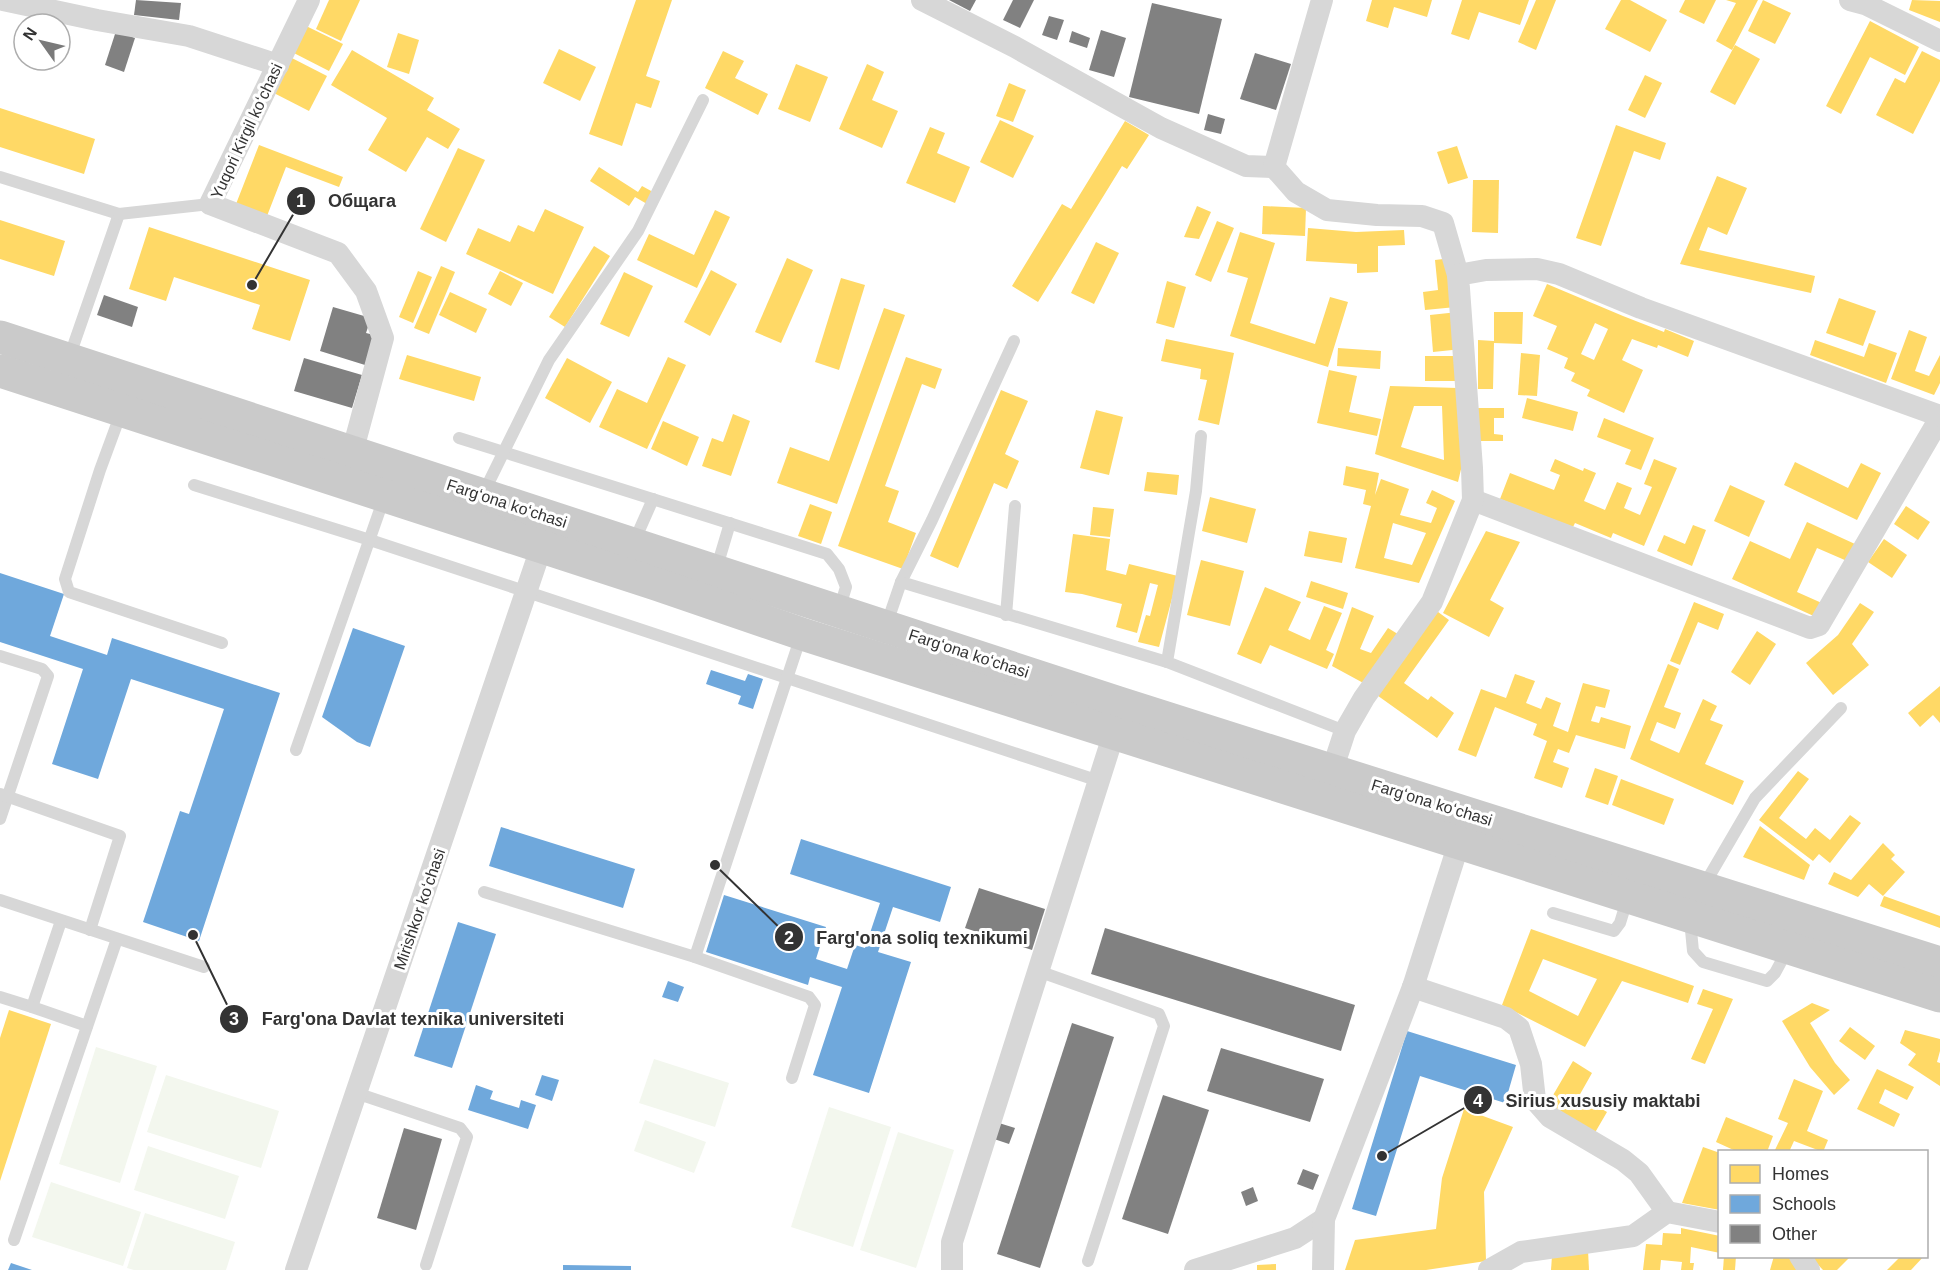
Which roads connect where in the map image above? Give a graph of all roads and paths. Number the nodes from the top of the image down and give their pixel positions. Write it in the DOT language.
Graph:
graph roads {
  1 [pos="3,0"];
  2 [pos="309,0"];
  3 [pos="922,0"];
  4 [pos="1323,0"];
  5 [pos="1850,0"];
  6 [pos="1940,41"];
  7 [pos="278,64"];
  8 [pos="703,100"];
  9 [pos="1274,167"];
  10 [pos="0,177"];
  11 [pos="210,204"];
  12 [pos="119,214"];
  13 [pos="1458,275"];
  14 [pos="0,338"];
  15 [pos="1014,341"];
  16 [pos="69,360"];
  17 [pos="0,371"];
  18 [pos="122,410"];
  19 [pos="1940,417"];
  20 [pos="1201,436"];
  21 [pos="459,438"];
  22 [pos="352,453"];
  23 [pos="503,453"];
  24 [pos="194,485"];
  25 [pos="482,495"];
  26 [pos="385,497"];
  27 [pos="652,499"];
  28 [pos="1473,500"];
  29 [pos="1015,506"];
  30 [pos="729,523"];
  31 [pos="370,540"];
  32 [pos="634,544"];
  33 [pos="541,548"];
  34 [pos="661,569"];
  35 [pos="715,571"];
  36 [pos="901,582"];
  37 [pos="527,592"];
  38 [pos="839,611"];
  39 [pos="1006,615"];
  40 [pos="885,626"];
  41 [pos="801,634"];
  42 [pos="222,643"];
  43 [pos="0,656"];
  44 [pos="1167,662"];
  45 [pos="787,678"];
  46 [pos="1841,708"];
  47 [pos="1345,731"];
  48 [pos="1114,733"];
  49 [pos="296,750"];
  50 [pos="1099,781"];
  51 [pos="1327,785"];
  52 [pos="4,796"];
  53 [pos="0,819"];
  54 [pos="1459,843"];
  55 [pos="484,892"];
  56 [pos="1628,897"];
  57 [pos="0,900"];
  58 [pos="1696,902"];
  59 [pos="1553,913"];
  60 [pos="61,921"];
  61 [pos="90,930"];
  62 [pos="117,939"];
  63 [pos="694,957"];
  64 [pos="1938,959"];
  65 [pos="204,967"];
  66 [pos="1038,971"];
  67 [pos="1413,987"];
  68 [pos="1940,996"];
  69 [pos="0,998"];
  70 [pos="32,1007"];
  71 [pos="87,1026"];
  72 [pos="792,1078"];
  73 [pos="356,1093"];
  74 [pos="1667,1212"];
  75 [pos="1324,1219"];
  76 [pos="1718,1222"];
  77 [pos="14,1240"];
  78 [pos="1088,1261"];
  79 [pos="426,1265"];
  80 [pos="296,1270"];
  81 [pos="952,1270"];
  82 [pos="1195,1270"];
  83 [pos="1323,1270"];
  84 [pos="1489,1270"];
  1 -- 7 [label="street"];
  2 -- 7 [label="street, Yuqori Kirgil koʻchasi"];
  3 -- 9 [label="street"];
  4 -- 9 [label="street"];
  5 -- 6 [label="street"];
  7 -- 11 [label="street, Yuqori Kirgil koʻchasi"];
  8 -- 23 [label="lane"];
  9 -- 13 [label="street"];
  10 -- 12 [label="lane"];
  11 -- 12 [label="lane"];
  11 -- 22 [label="street, Yuqori Kirgil koʻchasi"];
  12 -- 16 [label="lane"];
  13 -- 19 [label="street"];
  13 -- 28 [label="street"];
  14 -- 16 [label="main road, Fargʻona koʻchasi"];
  15 -- 36 [label="lane"];
  16 -- 22 [label="main road, Fargʻona koʻchasi"];
  17 -- 18 [label="main road, Fargʻona koʻchasi"];
  18 -- 26 [label="main road, Fargʻona koʻchasi"];
  18 -- 42 [label="lane"];
  19 -- 28 [label="street"];
  20 -- 44 [label="lane"];
  21 -- 23 [label="lane"];
  22 -- 25 [label="main road, Fargʻona koʻchasi"];
  23 -- 25 [label="lane"];
  23 -- 27 [label="lane"];
  24 -- 31 [label="lane"];
  25 -- 32 [label="main road, Fargʻona koʻchasi"];
  26 -- 31 [label="lane"];
  26 -- 33 [label="main road, Fargʻona koʻchasi"];
  27 -- 30 [label="lane"];
  27 -- 32 [label="lane"];
  28 -- 47 [label="street"];
  29 -- 39 [label="lane"];
  30 -- 35 [label="lane"];
  30 -- 38 [label="lane"];
  31 -- 37 [label="lane"];
  31 -- 49 [label="lane"];
  32 -- 34 [label="main road, Fargʻona koʻchasi"];
  33 -- 34 [label="main road, Fargʻona koʻchasi"];
  33 -- 37 [label="street, Mirishkor koʻchasi"];
  34 -- 35 [label="main road, Fargʻona koʻchasi"];
  34 -- 41 [label="main road, Fargʻona koʻchasi"];
  35 -- 38 [label="main road, Fargʻona koʻchasi"];
  36 -- 39 [label="lane"];
  36 -- 40 [label="lane"];
  37 -- 45 [label="lane"];
  37 -- 73 [label="street, Mirishkor koʻchasi"];
  38 -- 40 [label="main road, Fargʻona koʻchasi"];
  39 -- 44 [label="lane"];
  40 -- 51 [label="main road, Fargʻona koʻchasi"];
  41 -- 45 [label="lane"];
  41 -- 48 [label="main road, Fargʻona koʻchasi"];
  43 -- 52 [label="lane"];
  44 -- 47 [label="lane"];
  45 -- 50 [label="lane"];
  45 -- 63 [label="lane"];
  46 -- 58 [label="lane"];
  47 -- 51 [label="street"];
  48 -- 50 [label="street"];
  48 -- 51 [label="main road, Fargʻona koʻchasi"];
  50 -- 66 [label="street"];
  51 -- 54 [label="main road, Fargʻona koʻchasi"];
  51 -- 58 [label="main road, Fargʻona koʻchasi"];
  52 -- 53 [label="lane"];
  52 -- 61 [label="lane"];
  54 -- 56 [label="main road, Fargʻona koʻchasi"];
  54 -- 67 [label="street"];
  55 -- 63 [label="lane"];
  56 -- 58 [label="main road, Fargʻona koʻchasi"];
  56 -- 59 [label="lane"];
  57 -- 60 [label="lane"];
  58 -- 64 [label="main road, Fargʻona koʻchasi"];
  58 -- 68 [label="main road, Fargʻona koʻchasi"];
  60 -- 61 [label="lane"];
  60 -- 70 [label="lane"];
  61 -- 62 [label="lane"];
  62 -- 65 [label="lane"];
  62 -- 71 [label="lane"];
  63 -- 72 [label="lane"];
  66 -- 78 [label="lane"];
  66 -- 81 [label="street"];
  67 -- 74 [label="street"];
  67 -- 75 [label="street"];
  69 -- 70 [label="lane"];
  70 -- 71 [label="lane"];
  71 -- 77 [label="lane"];
  73 -- 79 [label="lane"];
  73 -- 80 [label="street, Mirishkor koʻchasi"];
  74 -- 76 [label="street"];
  74 -- 84 [label="street"];
  75 -- 82 [label="street"];
  75 -- 83 [label="street"];
}
